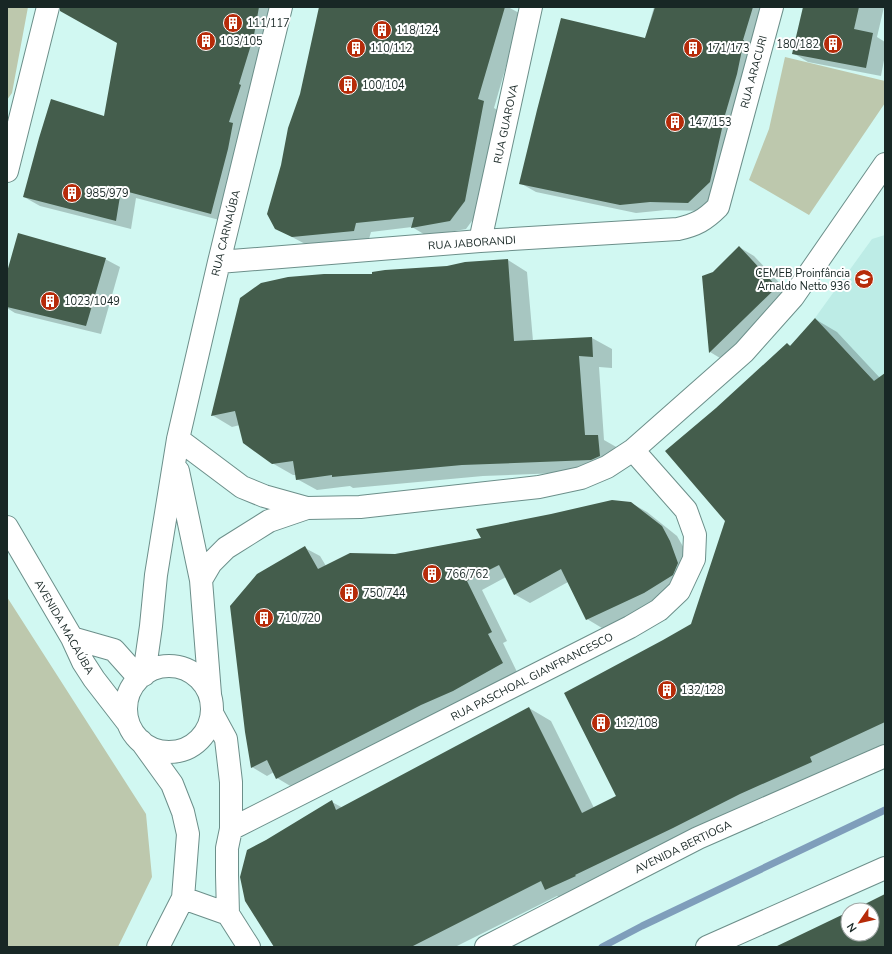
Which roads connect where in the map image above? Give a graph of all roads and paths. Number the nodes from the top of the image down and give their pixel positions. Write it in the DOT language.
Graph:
graph roads {
  1 [pos="48,7"];
  2 [pos="281,7"];
  3 [pos="532,7"];
  4 [pos="772,7"];
  5 [pos="10,140"];
  6 [pos="885,164"];
  7 [pos="7,171"];
  8 [pos="718,206"];
  9 [pos="480,242"];
  10 [pos="219,262"];
  11 [pos="177,450"];
  12 [pos="633,450"];
  13 [pos="307,508"];
  14 [pos="7,527"];
  15 [pos="201,580"];
  16 [pos="72,638"];
  17 [pos="142,676"];
  18 [pos="210,694"];
  19 [pos="213,716"];
  20 [pos="128,723"];
  21 [pos="141,741"];
  22 [pos="885,756"];
  23 [pos="231,829"];
  24 [pos="885,868"];
  25 [pos="183,898"];
  26 [pos="228,914"];
  27 [pos="158,947"];
  28 [pos="249,947"];
  29 [pos="486,947"];
  30 [pos="707,947"];
  1 -- 5 [label="street"];
  2 -- 10 [label="street, RUA CARNAÚBA"];
  3 -- 9 [label="street, RUA GUAROVA"];
  4 -- 8 [label="street, RUA ARACURI"];
  5 -- 7 [label="street"];
  6 -- 12 [label="street"];
  8 -- 9 [label="street, RUA JABORANDI"];
  9 -- 10 [label="street, RUA JABORANDI"];
  10 -- 11 [label="street, RUA CARNAÚBA"];
  11 -- 13 [label="street"];
  11 -- 15 [label="street"];
  11 -- 17 [label="street, RUA CARNAÚBA"];
  12 -- 13 [label="street"];
  12 -- 23 [label="street, RUA PASCHOAL GIANFRANCESCO"];
  13 -- 15 [label="street"];
  14 -- 16 [label="street, AVENIDA MACAÚBA"];
  15 -- 18 [label="street"];
  16 -- 17 [label="street"];
  16 -- 20 [label="street, AVENIDA MACAÚBA"];
  17 -- 18 [label="street"];
  17 -- 20 [label="street"];
  18 -- 19 [label="street"];
  19 -- 21 [label="street"];
  19 -- 23 [label="street"];
  20 -- 21 [label="street"];
  21 -- 25 [label="street"];
  22 -- 29 [label="street, AVENIDA BERTIOGA"];
  23 -- 26 [label="street"];
  24 -- 30 [label="street"];
  25 -- 26 [label="street"];
  25 -- 27 [label="street"];
  26 -- 28 [label="street"];
}
